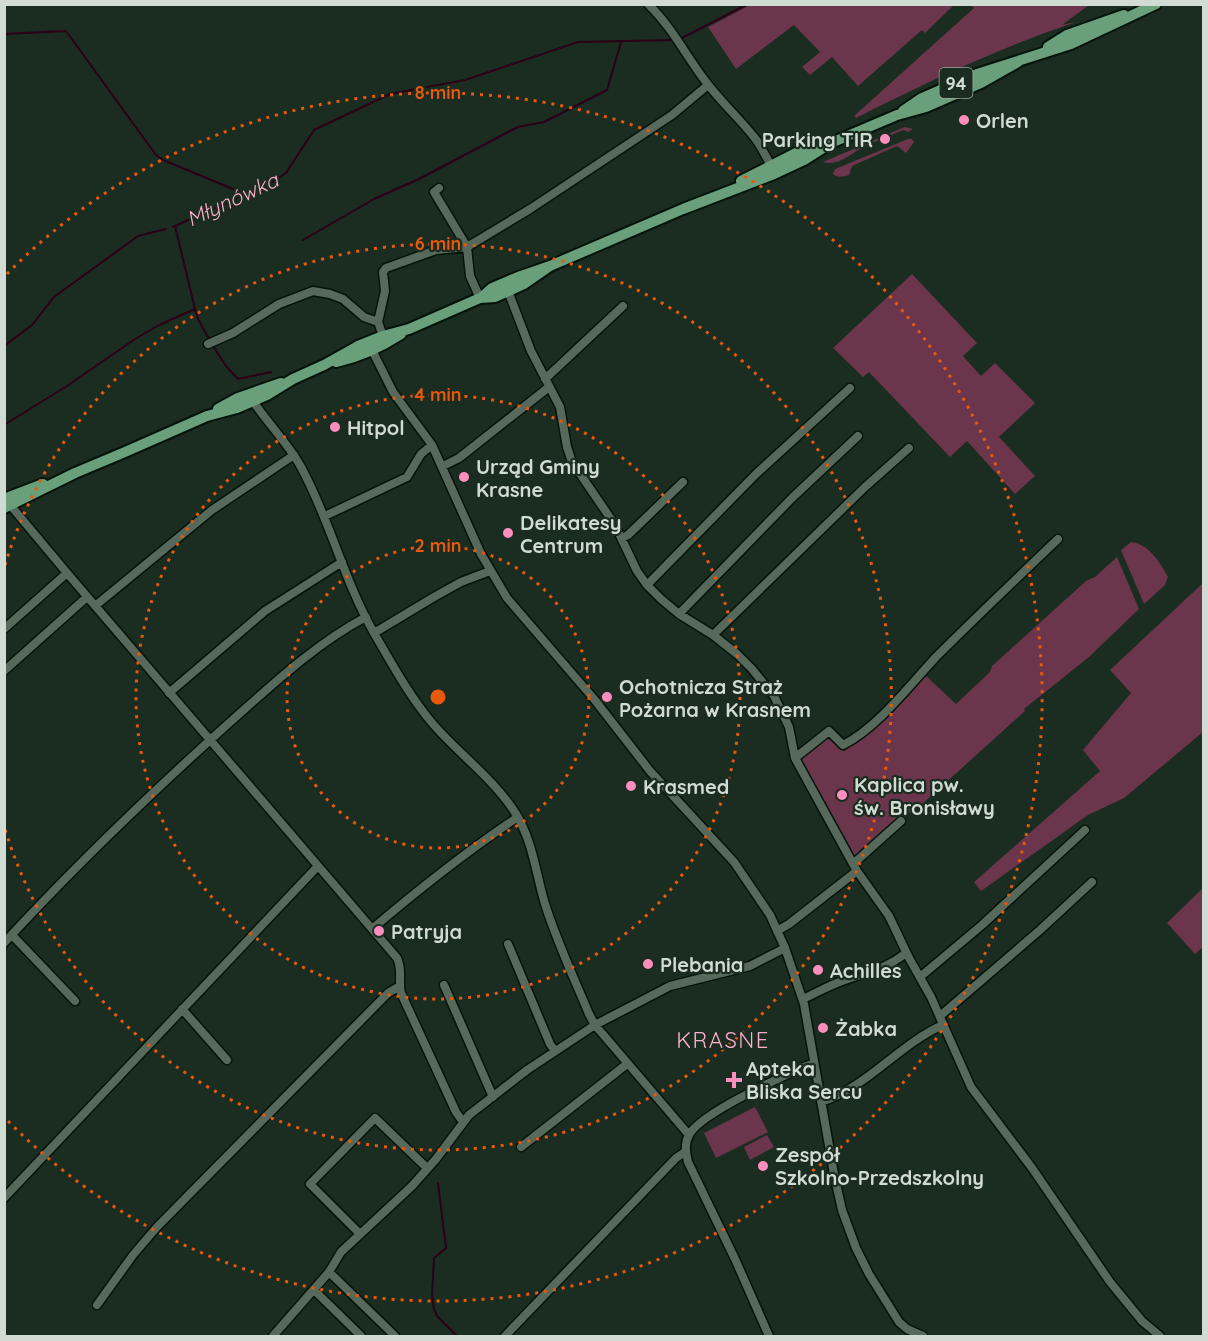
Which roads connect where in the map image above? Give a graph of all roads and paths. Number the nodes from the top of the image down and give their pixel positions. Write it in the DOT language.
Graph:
graph roads {
  1 [pos="648,4"];
  2 [pos="1151,7"];
  3 [pos="708,85"];
  4 [pos="831,143"];
  5 [pos="771,165"];
  6 [pos="440,188"];
  7 [pos="712,197"];
  8 [pos="466,247"];
  9 [pos="550,266"];
  10 [pos="518,277"];
  11 [pos="496,287"];
  12 [pos="508,291"];
  13 [pos="481,298"];
  14 [pos="623,306"];
  15 [pos="378,322"];
  16 [pos="409,329"];
  17 [pos="380,337"];
  18 [pos="208,344"];
  19 [pos="358,346"];
  20 [pos="372,350"];
  21 [pos="324,365"];
  22 [pos="293,379"];
  23 [pos="547,383"];
  24 [pos="264,387"];
  25 [pos="850,388"];
  26 [pos="238,398"];
  27 [pos="253,401"];
  28 [pos="207,416"];
  29 [pos="858,436"];
  30 [pos="432,445"];
  31 [pos="909,448"];
  32 [pos="294,455"];
  33 [pos="442,466"];
  34 [pos="75,474"];
  35 [pos="682,482"];
  36 [pos="6,504"];
  37 [pos="325,516"];
  38 [pos="622,538"];
  39 [pos="1058,539"];
  40 [pos="342,562"];
  41 [pos="490,571"];
  42 [pos="67,573"];
  43 [pos="647,585"];
  44 [pos="87,597"];
  45 [pos="95,606"];
  46 [pos="679,614"];
  47 [pos="366,617"];
  48 [pos="4,629"];
  49 [pos="374,633"];
  50 [pos="713,635"];
  51 [pos="4,671"];
  52 [pos="170,693"];
  53 [pos="210,740"];
  54 [pos="795,758"];
  55 [pos="518,817"];
  56 [pos="901,821"];
  57 [pos="1085,830"];
  58 [pos="318,866"];
  59 [pos="855,867"];
  60 [pos="1092,882"];
  61 [pos="372,929"];
  62 [pos="777,931"];
  63 [pos="12,935"];
  64 [pos="4,943"];
  65 [pos="508,944"];
  66 [pos="784,948"];
  67 [pos="906,953"];
  68 [pos="920,977"];
  69 [pos="444,985"];
  70 [pos="400,986"];
  71 [pos="803,999"];
  72 [pos="75,1001"];
  73 [pos="182,1009"];
  74 [pos="941,1021"];
  75 [pos="595,1025"];
  76 [pos="555,1050"];
  77 [pos="227,1060"];
  78 [pos="814,1063"];
  79 [pos="627,1064"];
  80 [pos="493,1097"];
  81 [pos="821,1102"];
  82 [pos="463,1122"];
  83 [pos="689,1135"];
  84 [pos="520,1148"];
  85 [pos="685,1152"];
  86 [pos="428,1168"];
  87 [pos="4,1198"];
  88 [pos="360,1234"];
  89 [pos="329,1272"];
  90 [pos="314,1290"];
  91 [pos="97,1305"];
  92 [pos="278,1335"];
  93 [pos="361,1336"];
  94 [pos="395,1336"];
  95 [pos="505,1336"];
  96 [pos="768,1336"];
  97 [pos="923,1336"];
  98 [pos="1160,1336"];
  1 -- 3 [label="street"];
  2 -- 4 [label="main road, 94"];
  3 -- 5 [label="street"];
  3 -- 8 [label="street"];
  4 -- 5 [label="main road, 94"];
  4 -- 7 [label="main road, 94"];
  5 -- 7 [label="main road, 94"];
  6 -- 8 [label="street"];
  7 -- 9 [label="main road, 94"];
  8 -- 13 [label="street"];
  8 -- 15 [label="street"];
  9 -- 10 [label="main road, 94"];
  9 -- 12 [label="main road, 94"];
  10 -- 11 [label="main road, 94"];
  10 -- 12 [label="street"];
  11 -- 12 [label="street"];
  11 -- 13 [label="main road, 94"];
  12 -- 13 [label="main road, 94"];
  12 -- 23 [label="street"];
  13 -- 16 [label="main road, 94"];
  14 -- 23 [label="street"];
  15 -- 17 [label="street"];
  15 -- 18 [label="street"];
  16 -- 17 [label="main road, 94"];
  16 -- 20 [label="main road, 94"];
  17 -- 19 [label="main road, 94"];
  17 -- 20 [label="street"];
  19 -- 20 [label="street"];
  19 -- 21 [label="main road, 94"];
  20 -- 21 [label="main road, 94"];
  20 -- 30 [label="street"];
  21 -- 22 [label="main road, 94"];
  22 -- 24 [label="main road, 94"];
  22 -- 27 [label="main road, 94"];
  23 -- 33 [label="street"];
  23 -- 38 [label="street"];
  24 -- 26 [label="main road, 94"];
  24 -- 27 [label="street"];
  25 -- 43 [label="street"];
  26 -- 27 [label="street"];
  26 -- 28 [label="main road, 94"];
  27 -- 28 [label="main road, 94"];
  27 -- 32 [label="street"];
  28 -- 34 [label="main road, 94"];
  29 -- 46 [label="street"];
  30 -- 33 [label="street"];
  30 -- 37 [label="street"];
  31 -- 50 [label="street"];
  32 -- 37 [label="street"];
  32 -- 45 [label="street"];
  33 -- 41 [label="street"];
  34 -- 36 [label="main road, 94"];
  34 -- 36 [label="main road, 94"];
  35 -- 38 [label="street"];
  36 -- 42 [label="street"];
  37 -- 40 [label="street"];
  38 -- 43 [label="street"];
  39 -- 54 [label="street"];
  40 -- 47 [label="street"];
  40 -- 52 [label="street"];
  41 -- 49 [label="street"];
  41 -- 62 [label="street"];
  42 -- 44 [label="street"];
  42 -- 48 [label="street"];
  43 -- 46 [label="street"];
  44 -- 45 [label="street"];
  44 -- 51 [label="street"];
  45 -- 52 [label="street"];
  46 -- 50 [label="street"];
  47 -- 49 [label="street"];
  47 -- 53 [label="street"];
  49 -- 55 [label="street"];
  50 -- 54 [label="street"];
  52 -- 53 [label="street"];
  53 -- 58 [label="street"];
  53 -- 63 [label="street"];
  54 -- 59 [label="street"];
  55 -- 61 [label="street"];
  55 -- 75 [label="street"];
  56 -- 59 [label="street"];
  57 -- 68 [label="street"];
  58 -- 61 [label="street"];
  58 -- 73 [label="street"];
  59 -- 62 [label="street"];
  59 -- 67 [label="street"];
  60 -- 74 [label="street"];
  61 -- 70 [label="street"];
  62 -- 66 [label="street"];
  63 -- 64 [label="street"];
  63 -- 72 [label="street"];
  65 -- 76 [label="street"];
  66 -- 71 [label="street"];
  66 -- 75 [label="street"];
  67 -- 68 [label="street"];
  67 -- 71 [label="street"];
  68 -- 74 [label="street"];
  69 -- 80 [label="street"];
  70 -- 82 [label="street"];
  70 -- 91 [label="street"];
  71 -- 78 [label="street"];
  73 -- 77 [label="street"];
  73 -- 87 [label="street"];
  74 -- 81 [label="street"];
  74 -- 98 [label="street"];
  75 -- 76 [label="street"];
  75 -- 79 [label="street"];
  76 -- 80 [label="street"];
  78 -- 81 [label="street"];
  78 -- 83 [label="street"];
  79 -- 83 [label="street"];
  79 -- 84 [label="street"];
  80 -- 82 [label="street"];
  81 -- 97 [label="street"];
  82 -- 86 [label="street"];
  83 -- 85 [label="street"];
  85 -- 95 [label="street"];
  85 -- 96 [label="street"];
  86 -- 88 [label="street"];
  86 -- 88 [label="street"];
  88 -- 89 [label="street"];
  89 -- 90 [label="street"];
  89 -- 94 [label="street"];
  90 -- 92 [label="street"];
  90 -- 93 [label="street"];
}
